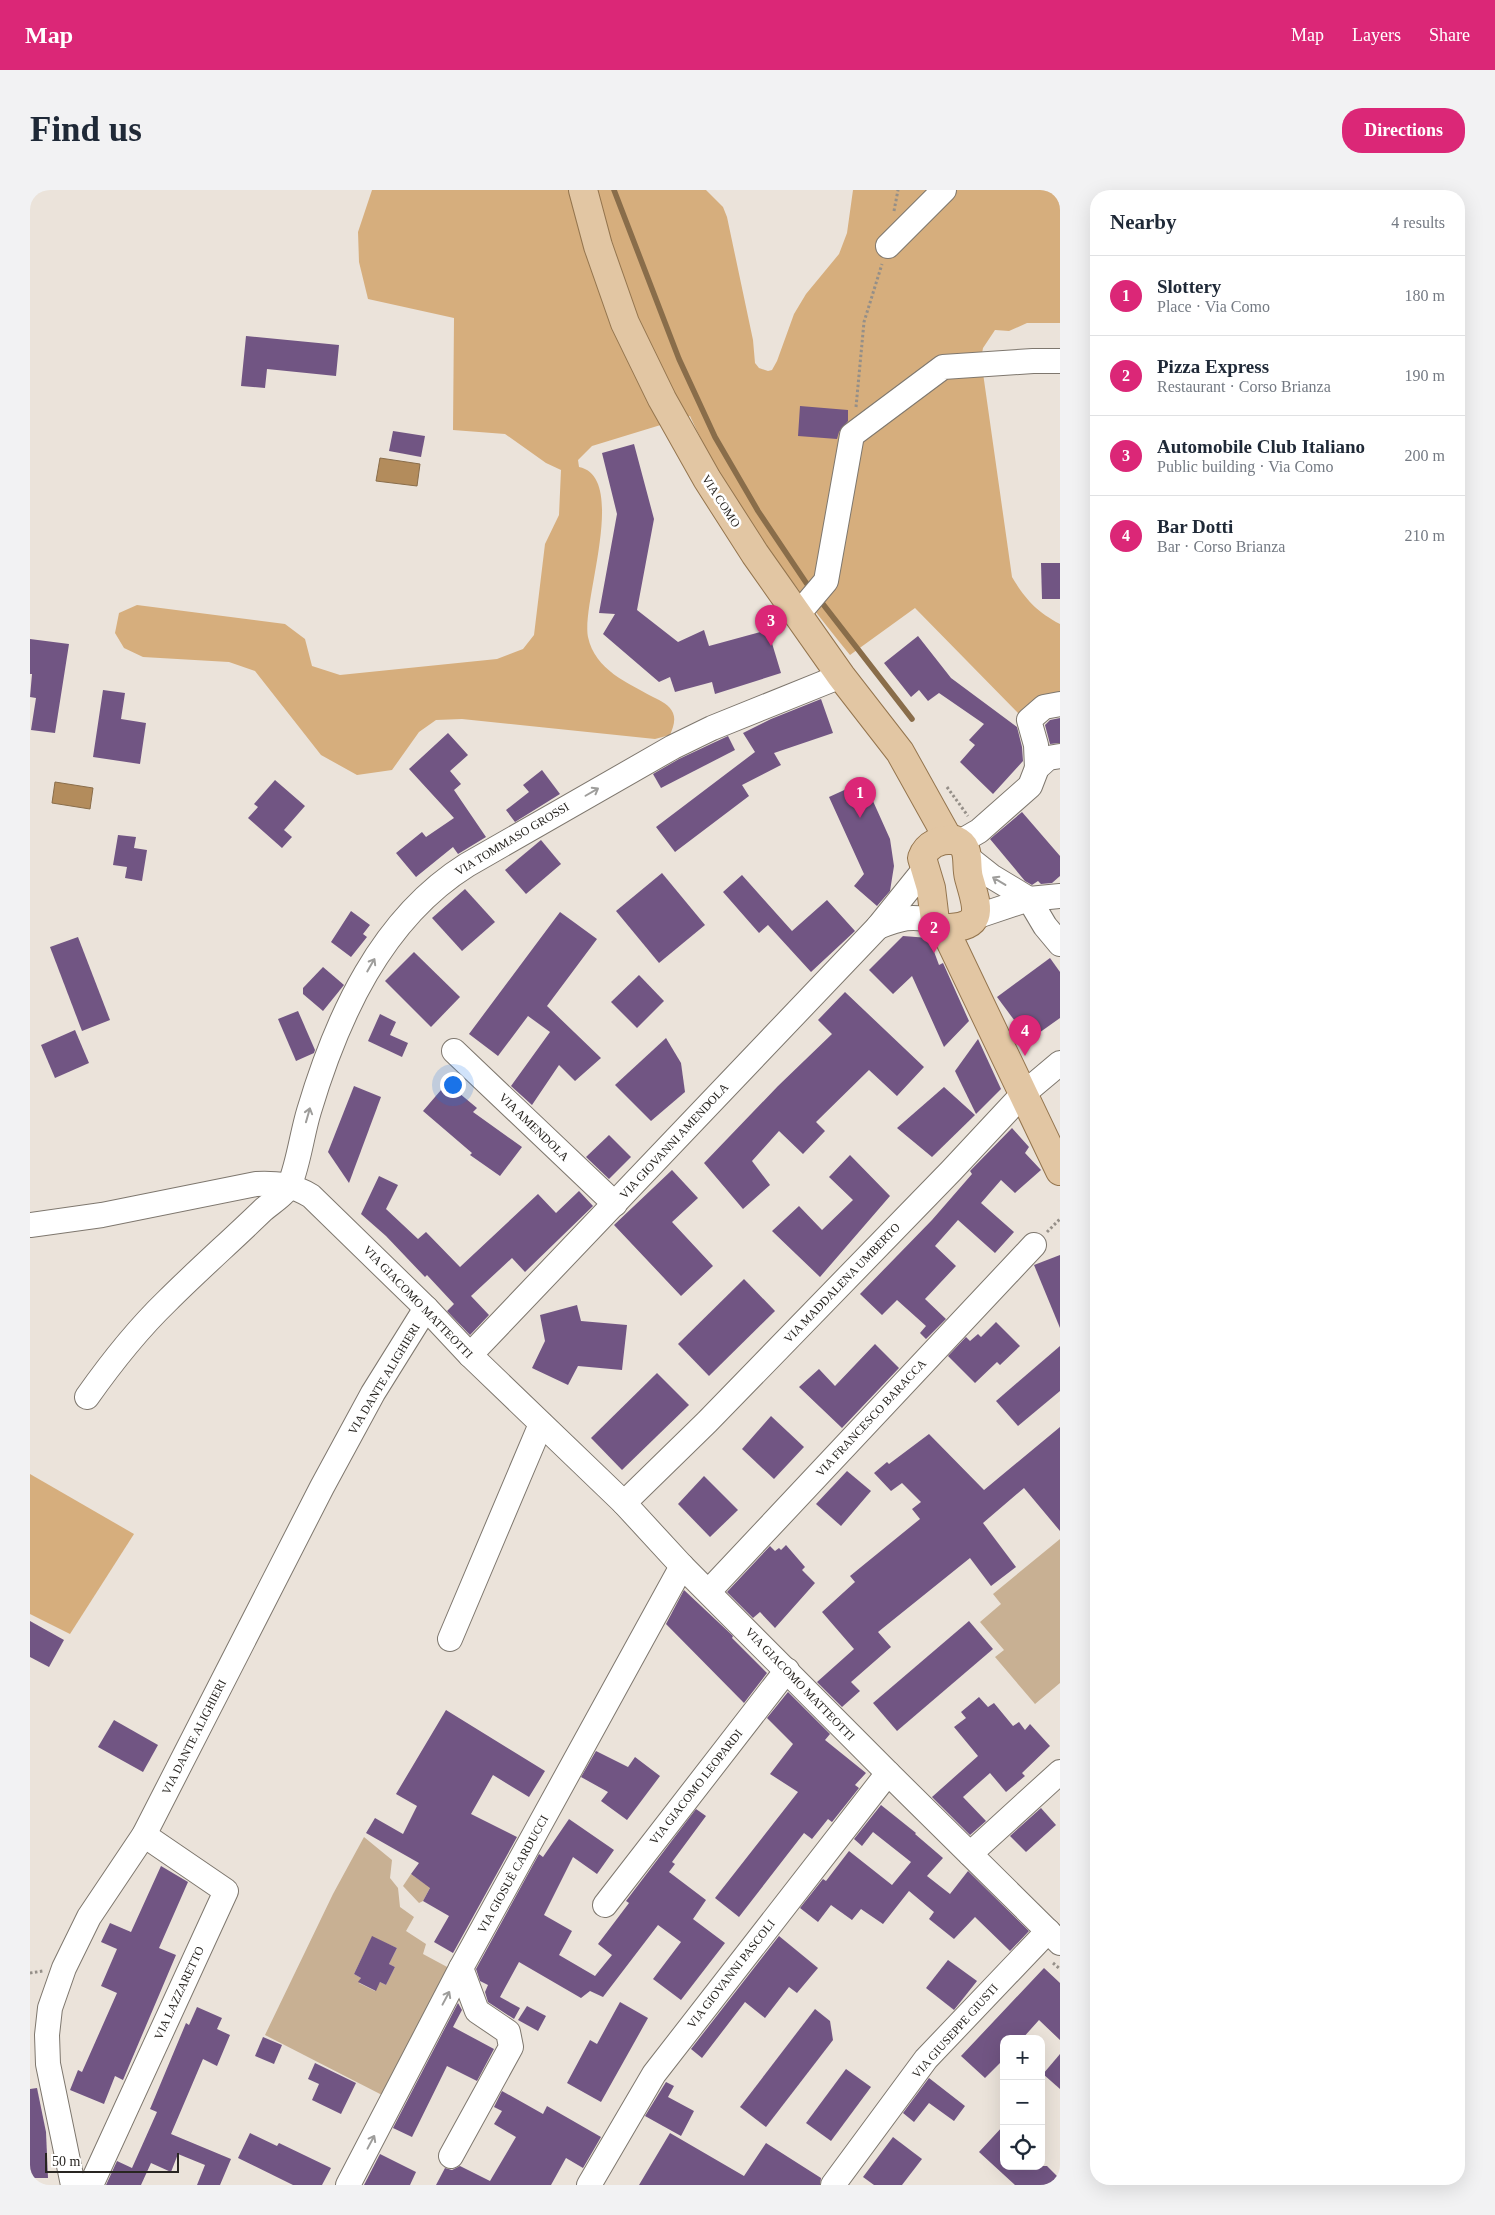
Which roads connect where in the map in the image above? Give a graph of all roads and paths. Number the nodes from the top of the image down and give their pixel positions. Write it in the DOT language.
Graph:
graph roads {
  1 [pos="583,190"];
  2 [pos="944,190"];
  3 [pos="888,246"];
  4 [pos="1060,361"];
  5 [pos="852,435"];
  6 [pos="799,613"];
  7 [pos="841,676"];
  8 [pos="1060,704"];
  9 [pos="1060,756"];
  10 [pos="1037,768"];
  11 [pos="916,781"];
  12 [pos="944,783"];
  13 [pos="964,842"];
  14 [pos="924,861"];
  15 [pos="1060,896"];
  16 [pos="1030,899"];
  17 [pos="1002,910"];
  18 [pos="955,922"];
  19 [pos="878,927"];
  20 [pos="1053,935"];
  21 [pos="454,1050"];
  22 [pos="1060,1063"];
  23 [pos="1023,1094"];
  24 [pos="1060,1171"];
  25 [pos="290,1186"];
  26 [pos="615,1204"];
  27 [pos="30,1225"];
  28 [pos="1034,1245"];
  29 [pos="426,1308"];
  30 [pos="470,1356"];
  31 [pos="87,1397"];
  32 [pos="541,1424"];
  33 [pos="624,1503"];
  34 [pos="682,1566"];
  35 [pos="709,1592"];
  36 [pos="450,1639"];
  37 [pos="786,1670"];
  38 [pos="1060,1772"];
  39 [pos="888,1773"];
  40 [pos="144,1835"];
  41 [pos="970,1854"];
  42 [pos="605,1905"];
  43 [pos="1054,1937"];
  44 [pos="461,1968"];
  45 [pos="451,2156"];
  46 [pos="840,2183"];
  47 [pos="72,2185"];
  48 [pos="91,2185"];
  49 [pos="348,2185"];
  50 [pos="589,2185"];
  1 -- 6 [label="main road, VIA COMO"];
  2 -- 3 [label="street"];
  3 -- 5 [label="path"];
  4 -- 5 [label="street"];
  5 -- 6 [label="street"];
  6 -- 7 [label="main road, VIA COMO"];
  7 -- 11 [label="main road, VIA COMO"];
  25 -- 7 [label="street, VIA TOMMASO GROSSI, one-way"];
  8 -- 10 [label="street"];
  9 -- 10 [label="street"];
  10 -- 13 [label="street"];
  11 -- 13 [label="main road, VIA COMO"];
  11 -- 14 [label="main road, VIA COMO"];
  12 -- 13 [label="path"];
  13 -- 14 [label="main road"];
  16 -- 13 [label="street, one-way"];
  13 -- 18 [label="main road"];
  14 -- 18 [label="main road, VIA COMO"];
  14 -- 19 [label="street, VIA GIOVANNI AMENDOLA"];
  15 -- 16 [label="street"];
  16 -- 17 [label="street"];
  16 -- 20 [label="street"];
  17 -- 18 [label="street"];
  17 -- 20 [label="street"];
  18 -- 19 [label="street, VIA GIOVANNI AMENDOLA"];
  18 -- 23 [label="main road"];
  19 -- 26 [label="street, VIA GIOVANNI AMENDOLA"];
  21 -- 26 [label="street, VIA AMENDOLA"];
  22 -- 23 [label="street, VIA MADDALENA UMBERTO"];
  23 -- 24 [label="main road"];
  23 -- 33 [label="street, VIA MADDALENA UMBERTO"];
  25 -- 27 [label="street, VIA GIACOMO MATTEOTTI"];
  25 -- 29 [label="street, VIA GIACOMO MATTEOTTI"];
  25 -- 31 [label="street"];
  26 -- 30 [label="street, VIA GIOVANNI AMENDOLA"];
  28 -- 35 [label="street, VIA FRANCESCO BARACCA"];
  29 -- 30 [label="street, VIA GIACOMO MATTEOTTI"];
  29 -- 40 [label="street, VIA DANTE ALIGHIERI"];
  30 -- 32 [label="street, VIA GIACOMO MATTEOTTI"];
  32 -- 33 [label="street, VIA GIACOMO MATTEOTTI"];
  32 -- 36 [label="street"];
  33 -- 34 [label="street, VIA GIACOMO MATTEOTTI"];
  34 -- 35 [label="street, VIA GIACOMO MATTEOTTI"];
  34 -- 44 [label="street, VIA GIOSUÈ CARDUCCI"];
  35 -- 37 [label="street, VIA GIACOMO MATTEOTTI"];
  37 -- 39 [label="street, VIA GIACOMO MATTEOTTI"];
  37 -- 42 [label="street, VIA GIACOMO LEOPARDI"];
  38 -- 41 [label="street"];
  39 -- 41 [label="street, VIA GIACOMO MATTEOTTI"];
  39 -- 50 [label="street, VIA GIOVANNI PASCOLI"];
  40 -- 47 [label="street, VIA DANTE ALIGHIERI"];
  40 -- 48 [label="street, VIA LAZZARETTO"];
  41 -- 43 [label="street, VIA GIACOMO MATTEOTTI"];
  43 -- 46 [label="street, VIA GIUSEPPE GIUSTI"];
  44 -- 45 [label="street"];
  49 -- 44 [label="street, VIA GIOSUÈ CARDUCCI, one-way"];
}
